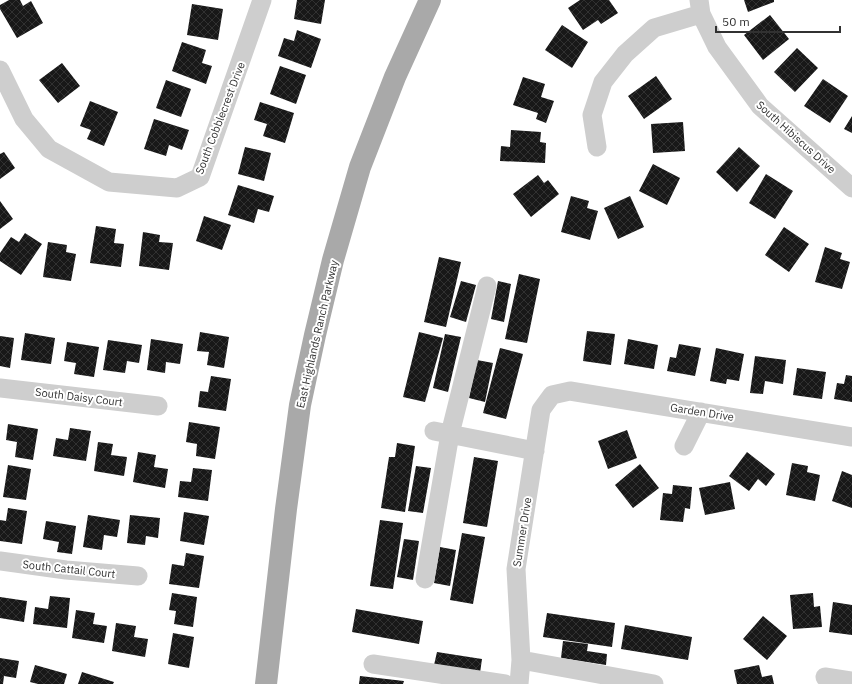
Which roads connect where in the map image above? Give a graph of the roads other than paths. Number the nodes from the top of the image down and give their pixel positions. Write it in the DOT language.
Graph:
graph roads {
  1 [pos="262,0"];
  2 [pos="430,0"];
  3 [pos="700,7"];
  4 [pos="0,70"];
  5 [pos="598,147"];
  6 [pos="852,188"];
  7 [pos="487,286"];
  8 [pos="0,388"];
  9 [pos="552,395"];
  10 [pos="158,406"];
  11 [pos="701,412"];
  12 [pos="442,432"];
  13 [pos="852,437"];
  14 [pos="684,446"];
  15 [pos="535,451"];
  16 [pos="0,561"];
  17 [pos="138,576"];
  18 [pos="425,579"];
  19 [pos="521,660"];
  20 [pos="373,664"];
  21 [pos="826,677"];
  22 [pos="852,681"];
  23 [pos="266,684"];
  24 [pos="505,684"];
  25 [pos="519,684"];
  26 [pos="654,684"];
  1 -- 4 [label="street, South Cobblecrest Drive"];
  2 -- 23 [label="main road, East Highlands Ranch Parkway"];
  3 -- 5 [label="street"];
  3 -- 6 [label="street, South Hibiscus Drive"];
  7 -- 12 [label="street"];
  8 -- 10 [label="street, South Daisy Court"];
  9 -- 11 [label="street, Garden Drive"];
  9 -- 15 [label="street, Summer Drive"];
  11 -- 13 [label="street, Garden Drive"];
  11 -- 14 [label="street"];
  12 -- 15 [label="street"];
  12 -- 18 [label="street"];
  15 -- 19 [label="street, Summer Drive"];
  16 -- 17 [label="street, South Cattail Court"];
  19 -- 25 [label="street, Summer Drive"];
  19 -- 26 [label="street"];
  20 -- 24 [label="street"];
  21 -- 22 [label="street"];
}
